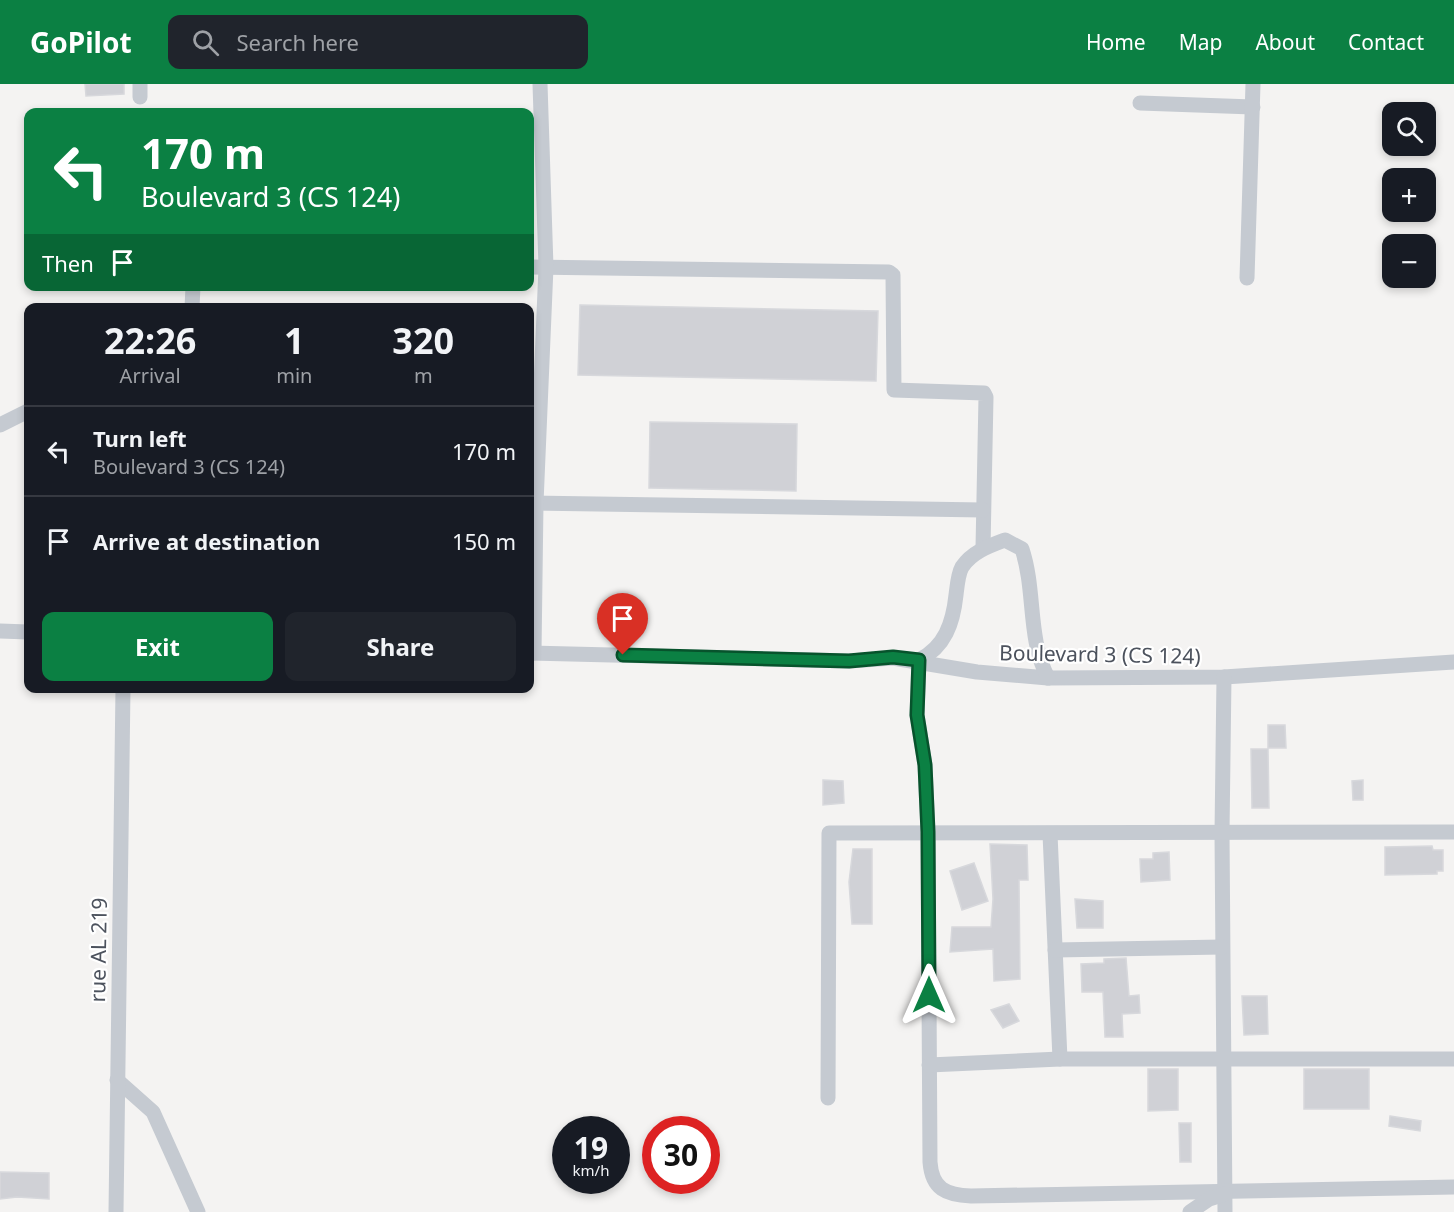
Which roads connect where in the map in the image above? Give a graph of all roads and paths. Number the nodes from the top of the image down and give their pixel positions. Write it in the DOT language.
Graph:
graph roads {
  1 [pos="540,84"];
  2 [pos="1253,84"];
  3 [pos="1140,102"];
  4 [pos="1253,107"];
  5 [pos="534,267"];
  6 [pos="546,267"];
  7 [pos="1247,278"];
  8 [pos="24,413"];
  9 [pos="0,425"];
  10 [pos="534,485"];
  11 [pos="534,503"];
  12 [pos="983,510"];
  13 [pos="983,548"];
  14 [pos="0,631"];
  15 [pos="24,632"];
  16 [pos="534,653"];
  17 [pos="919,660"];
  18 [pos="1454,662"];
  19 [pos="1224,677"];
  20 [pos="1048,678"];
  21 [pos="123,693"];
  22 [pos="928,832"];
  23 [pos="1454,832"];
  24 [pos="1221,833"];
  25 [pos="1050,834"];
  26 [pos="1222,947"];
  27 [pos="1055,950"];
  28 [pos="1222,1057"];
  29 [pos="1060,1059"];
  30 [pos="1454,1059"];
  31 [pos="930,1065"];
  32 [pos="117,1080"];
  33 [pos="828,1098"];
  34 [pos="1454,1186"];
  35 [pos="1225,1192"];
  36 [pos="116,1212"];
  37 [pos="198,1212"];
  38 [pos="1190,1212"];
  39 [pos="1225,1212"];
  1 -- 6 [label="street"];
  2 -- 4 [label="street"];
  3 -- 4 [label="street"];
  4 -- 7 [label="street"];
  5 -- 6 [label="street"];
  6 -- 10 [label="street"];
  6 -- 12 [label="street"];
  8 -- 9 [label="street"];
  11 -- 12 [label="street"];
  12 -- 13 [label="street"];
  13 -- 17 [label="street"];
  13 -- 20 [label="street"];
  14 -- 15 [label="street"];
  16 -- 17 [label="street, Boulevard 3 (CS 124)"];
  17 -- 20 [label="street, Boulevard 3 (CS 124)"];
  17 -- 22 [label="street"];
  18 -- 19 [label="street, Boulevard 3 (CS 124)"];
  19 -- 20 [label="street, Boulevard 3 (CS 124)"];
  19 -- 24 [label="street"];
  21 -- 32 [label="street, rue AL 219"];
  22 -- 25 [label="street"];
  22 -- 31 [label="street"];
  22 -- 33 [label="street"];
  23 -- 24 [label="street"];
  24 -- 25 [label="street"];
  24 -- 26 [label="street"];
  25 -- 27 [label="street"];
  26 -- 27 [label="street"];
  26 -- 28 [label="street"];
  27 -- 29 [label="street"];
  28 -- 29 [label="street"];
  28 -- 30 [label="street"];
  28 -- 35 [label="street"];
  29 -- 31 [label="street"];
  31 -- 35 [label="street"];
  32 -- 36 [label="street, rue AL 219"];
  32 -- 37 [label="street"];
  34 -- 35 [label="street"];
  35 -- 38 [label="street"];
  35 -- 39 [label="street"];
}
